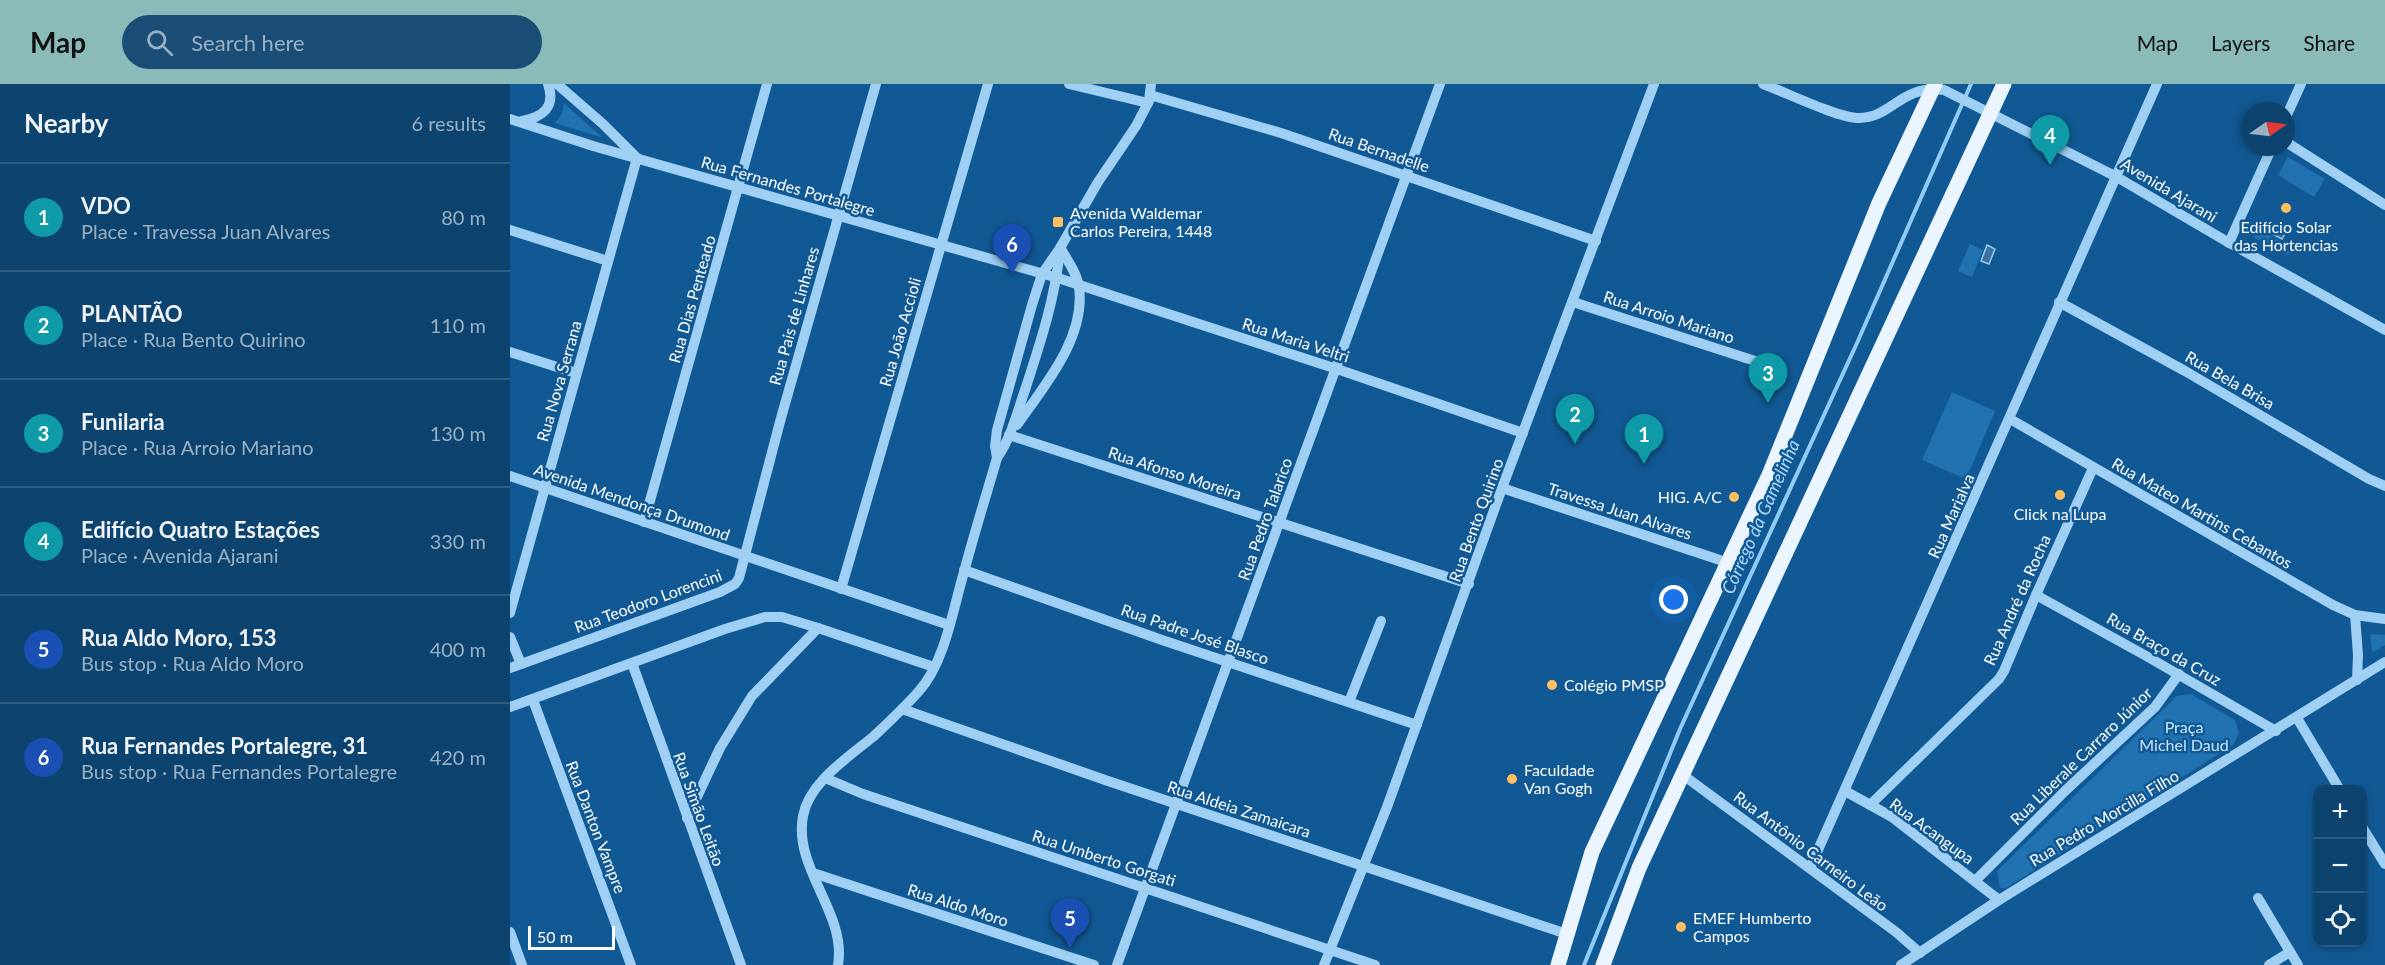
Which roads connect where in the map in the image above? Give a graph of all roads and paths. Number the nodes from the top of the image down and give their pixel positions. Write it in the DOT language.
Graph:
graph roads {
  1 [pos="548,84"];
  2 [pos="557,84"];
  3 [pos="767,84"];
  4 [pos="876,84"];
  5 [pos="988,84"];
  6 [pos="1069,84"];
  7 [pos="1440,84"];
  8 [pos="1654,84"];
  9 [pos="1763,84"];
  10 [pos="2004,84"];
  11 [pos="2157,84"];
  12 [pos="2301,84"];
  13 [pos="1775,86"];
  14 [pos="1934,86"];
  15 [pos="1150,94"];
  16 [pos="2293,102"];
  17 [pos="1990,113"];
  18 [pos="514,120"];
  19 [pos="603,124"];
  20 [pos="593,146"];
  21 [pos="2295,148"];
  22 [pos="2268,156"];
  23 [pos="637,158"];
  24 [pos="1407,175"];
  25 [pos="2115,176"];
  26 [pos="739,187"];
  27 [pos="2385,205"];
  28 [pos="838,215"];
  29 [pos="510,230"];
  30 [pos="1596,242"];
  31 [pos="2229,243"];
  32 [pos="942,246"];
  33 [pos="1060,248"];
  34 [pos="608,261"];
  35 [pos="1042,274"];
  36 [pos="1058,279"];
  37 [pos="1079,285"];
  38 [pos="1573,302"];
  39 [pos="2060,302"];
  40 [pos="2385,330"];
  41 [pos="510,352"];
  42 [pos="1755,361"];
  43 [pos="1336,369"];
  44 [pos="576,373"];
  45 [pos="2010,419"];
  46 [pos="1523,433"];
  47 [pos="1009,435"];
  48 [pos="997,459"];
  49 [pos="2093,468"];
  50 [pos="510,476"];
  51 [pos="2385,486"];
  52 [pos="544,488"];
  53 [pos="1502,488"];
  54 [pos="644,522"];
  55 [pos="1280,524"];
  56 [pos="744,556"];
  57 [pos="1729,563"];
  58 [pos="964,570"];
  59 [pos="1469,584"];
  60 [pos="841,589"];
  61 [pos="2036,594"];
  62 [pos="510,613"];
  63 [pos="2355,615"];
  64 [pos="2385,619"];
  65 [pos="1381,621"];
  66 [pos="950,625"];
  67 [pos="818,628"];
  68 [pos="510,637"];
  69 [pos="1228,661"];
  70 [pos="2385,662"];
  71 [pos="632,663"];
  72 [pos="515,666"];
  73 [pos="934,668"];
  74 [pos="2179,674"];
  75 [pos="2357,680"];
  76 [pos="532,700"];
  77 [pos="1349,702"];
  78 [pos="510,707"];
  79 [pos="902,709"];
  80 [pos="2297,718"];
  81 [pos="1417,725"];
  82 [pos="2276,731"];
  83 [pos="1683,775"];
  84 [pos="825,778"];
  85 [pos="2338,785"];
  86 [pos="1845,791"];
  87 [pos="1175,803"];
  88 [pos="1870,805"];
  89 [pos="687,818"];
  90 [pos="2367,835"];
  91 [pos="2385,864"];
  92 [pos="1363,866"];
  93 [pos="1810,868"];
  94 [pos="813,873"];
  95 [pos="1975,881"];
  96 [pos="1144,887"];
  97 [pos="2258,898"];
  98 [pos="1999,900"];
  99 [pos="510,932"];
  100 [pos="1567,934"];
  101 [pos="1330,950"];
  102 [pos="2290,952"];
  103 [pos="1920,953"];
  104 [pos="522,965"];
  105 [pos="631,965"];
  106 [pos="741,965"];
  107 [pos="838,965"];
  108 [pos="1094,965"];
  109 [pos="1117,965"];
  110 [pos="1324,965"];
  111 [pos="1375,965"];
  112 [pos="1558,965"];
  113 [pos="1603,965"];
  114 [pos="1901,965"];
  115 [pos="2269,965"];
  116 [pos="2298,965"];
  1 -- 18 [label="street"];
  2 -- 19 [label="street"];
  3 -- 26 [label="street, Rua Dias Penteado"];
  4 -- 28 [label="street, Rua Pais de Linhares"];
  5 -- 32 [label="street, Rua João Accioli"];
  6 -- 15 [label="street, Rua Bernadelle"];
  7 -- 24 [label="street, Rua Pedro Talarico"];
  8 -- 30 [label="street, Rua Bento Quirino"];
  9 -- 13 [label="street"];
  10 -- 17 [label="main road"];
  11 -- 25 [label="street, Rua Marialva"];
  12 -- 16 [label="street"];
  13 -- 14 [label="street"];
  14 -- 17 [label="street, Avenida Ajarani"];
  14 -- 57 [label="main road"];
  15 -- 24 [label="street, Rua Bernadelle"];
  15 -- 33 [label="street"];
  17 -- 25 [label="street, Avenida Ajarani"];
  17 -- 83 [label="main road"];
  18 -- 20 [label="street, Rua Fernandes Portalegre"];
  19 -- 20 [label="street"];
  19 -- 23 [label="street"];
  20 -- 23 [label="street, Rua Fernandes Portalegre"];
  21 -- 27 [label="street"];
  22 -- 31 [label="street"];
  23 -- 26 [label="street, Rua Fernandes Portalegre"];
  23 -- 34 [label="street, Rua Nova Serrana"];
  24 -- 30 [label="street, Rua Bernadelle"];
  24 -- 43 [label="street, Rua Pedro Talarico"];
  25 -- 31 [label="street, Avenida Ajarani"];
  25 -- 39 [label="street, Rua Marialva"];
  26 -- 28 [label="street, Rua Fernandes Portalegre"];
  26 -- 54 [label="street, Rua Dias Penteado"];
  28 -- 32 [label="street, Rua Fernandes Portalegre"];
  28 -- 56 [label="street, Rua Pais de Linhares"];
  29 -- 34 [label="street"];
  30 -- 38 [label="street, Rua Bento Quirino"];
  31 -- 40 [label="street, Avenida Ajarani"];
  32 -- 35 [label="street, Rua Fernandes Portalegre"];
  32 -- 60 [label="street, Rua João Accioli"];
  33 -- 35 [label="street"];
  33 -- 36 [label="street"];
  33 -- 37 [label="street"];
  34 -- 44 [label="street, Rua Nova Serrana"];
  35 -- 36 [label="street, Rua Fernandes Portalegre"];
  35 -- 48 [label="street"];
  36 -- 37 [label="street, Rua Maria Veltri"];
  36 -- 47 [label="street"];
  37 -- 43 [label="street, Rua Maria Veltri"];
  37 -- 47 [label="street"];
  38 -- 42 [label="street, Rua Arroio Mariano"];
  38 -- 46 [label="street, Rua Bento Quirino"];
  39 -- 45 [label="street, Rua Marialva"];
  39 -- 51 [label="street, Rua Bela Brisa"];
  41 -- 44 [label="street"];
  43 -- 46 [label="street, Rua Maria Veltri"];
  43 -- 55 [label="street, Rua Pedro Talarico"];
  44 -- 52 [label="street, Rua Nova Serrana"];
  45 -- 49 [label="street, Rua Mateo Martins Cebantos"];
  45 -- 86 [label="street, Rua Marialva"];
  46 -- 53 [label="street, Rua Bento Quirino"];
  47 -- 48 [label="street"];
  47 -- 55 [label="street, Rua Afonso Moreira"];
  48 -- 58 [label="street"];
  49 -- 61 [label="street, Rua André da Rocha"];
  49 -- 63 [label="street, Rua Mateo Martins Cebantos"];
  50 -- 52 [label="street, Avenida Mendonça Drumond"];
  52 -- 54 [label="street, Avenida Mendonça Drumond"];
  52 -- 62 [label="street, Rua Nova Serrana"];
  53 -- 57 [label="street, Travessa Juan Alvares"];
  53 -- 59 [label="street, Rua Bento Quirino"];
  54 -- 56 [label="street, Avenida Mendonça Drumond"];
  55 -- 59 [label="street, Rua Afonso Moreira"];
  55 -- 69 [label="street, Rua Pedro Talarico"];
  56 -- 60 [label="street"];
  56 -- 72 [label="street, Rua Teodoro Lorencini"];
  57 -- 100 [label="main road"];
  58 -- 66 [label="street"];
  58 -- 69 [label="street, Rua Padre José Blasco"];
  59 -- 81 [label="street, Rua Bento Quirino"];
  60 -- 66 [label="street"];
  61 -- 74 [label="street, Rua Braço da Cruz"];
  61 -- 88 [label="street, Rua André da Rocha"];
  63 -- 64 [label="street, Rua Mateo Martins Cebantos"];
  63 -- 75 [label="street"];
  65 -- 77 [label="street"];
  66 -- 73 [label="street"];
  67 -- 71 [label="street"];
  67 -- 73 [label="street"];
  67 -- 89 [label="street"];
  68 -- 72 [label="street"];
  69 -- 77 [label="street, Rua Padre José Blasco"];
  69 -- 87 [label="street, Rua Pedro Talarico"];
  70 -- 75 [label="street, Rua Pedro Morcilla Filho"];
  71 -- 76 [label="street"];
  71 -- 89 [label="street, Rua Simão Leitão"];
  73 -- 79 [label="street"];
  74 -- 82 [label="street, Rua Braço da Cruz"];
  74 -- 95 [label="street, Rua Liberale Carraro Júnior"];
  75 -- 80 [label="street, Rua Pedro Morcilla Filho"];
  76 -- 78 [label="street"];
  76 -- 105 [label="street, Rua Danton Vampre"];
  77 -- 81 [label="street, Rua Padre José Blasco"];
  79 -- 84 [label="street"];
  79 -- 87 [label="street, Rua Aldeia Zamaicara"];
  80 -- 82 [label="street, Rua Pedro Morcilla Filho"];
  80 -- 85 [label="street"];
  81 -- 92 [label="street, Rua Bento Quirino"];
  82 -- 98 [label="street, Rua Pedro Morcilla Filho"];
  83 -- 93 [label="street, Rua Antônio Carneiro Leão"];
  83 -- 113 [label="main road"];
  84 -- 94 [label="street"];
  84 -- 96 [label="street, Rua Umberto Gorgati"];
  86 -- 88 [label="street, Rua Acangupa"];
  86 -- 93 [label="street, Rua Marialva"];
  87 -- 92 [label="street, Rua Aldeia Zamaicara"];
  87 -- 96 [label="street, Rua Pedro Talarico"];
  88 -- 95 [label="street, Rua Acangupa"];
  89 -- 106 [label="street, Rua Simão Leitão"];
  90 -- 91 [label="street"];
  92 -- 100 [label="street, Rua Aldeia Zamaicara"];
  92 -- 101 [label="street, Rua Bento Quirino"];
  93 -- 103 [label="street, Rua Antônio Carneiro Leão"];
  94 -- 107 [label="street"];
  94 -- 108 [label="street, Rua Aldo Moro"];
  95 -- 98 [label="street, Rua Acangupa"];
  96 -- 101 [label="street, Rua Umberto Gorgati"];
  96 -- 109 [label="street, Rua Pedro Talarico"];
  97 -- 102 [label="street"];
  98 -- 103 [label="street, Rua Pedro Morcilla Filho"];
  99 -- 104 [label="street"];
  100 -- 112 [label="main road"];
  101 -- 110 [label="street, Rua Bento Quirino"];
  101 -- 111 [label="street, Rua Umberto Gorgati"];
  102 -- 115 [label="street"];
  102 -- 116 [label="street"];
  103 -- 114 [label="street, Rua Pedro Morcilla Filho"];
}
